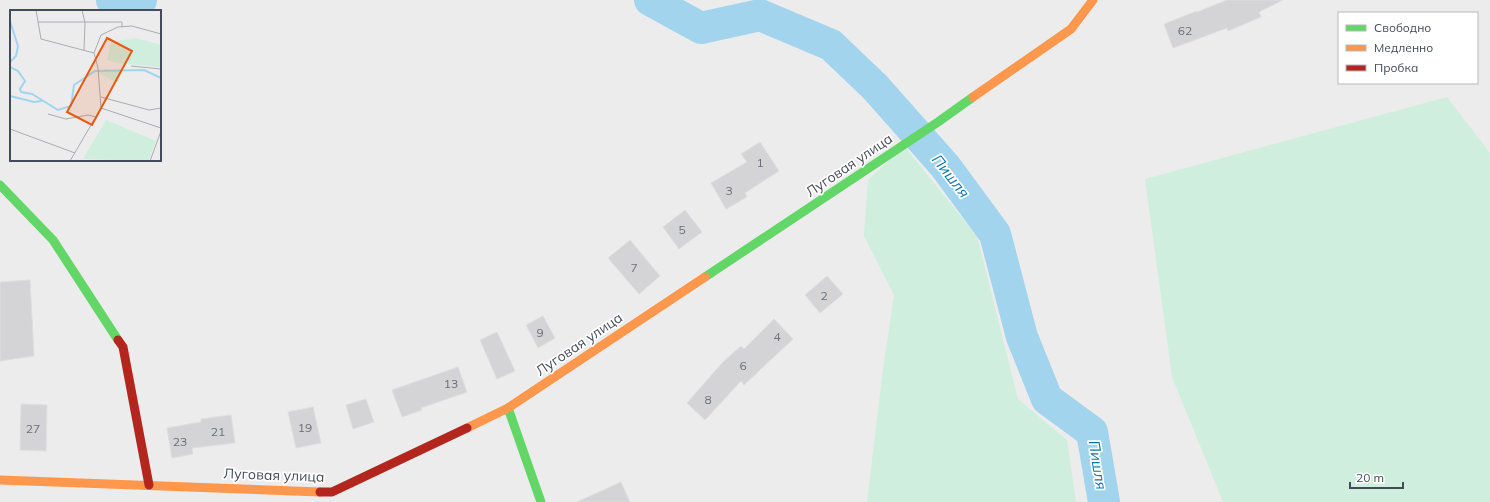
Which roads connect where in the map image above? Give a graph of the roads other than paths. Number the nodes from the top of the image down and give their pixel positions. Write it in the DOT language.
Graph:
graph roads {
  1 [pos="1093,0"];
  2 [pos="0,184"];
  3 [pos="508,408"];
  4 [pos="0,480"];
  5 [pos="150,485"];
  6 [pos="541,502"];
  1 -- 3 [label="street, Луговая улица"];
  2 -- 5 [label="street"];
  3 -- 5 [label="street, Луговая улица"];
  3 -- 6 [label="street"];
  4 -- 5 [label="street, Луговая улица"];
}
